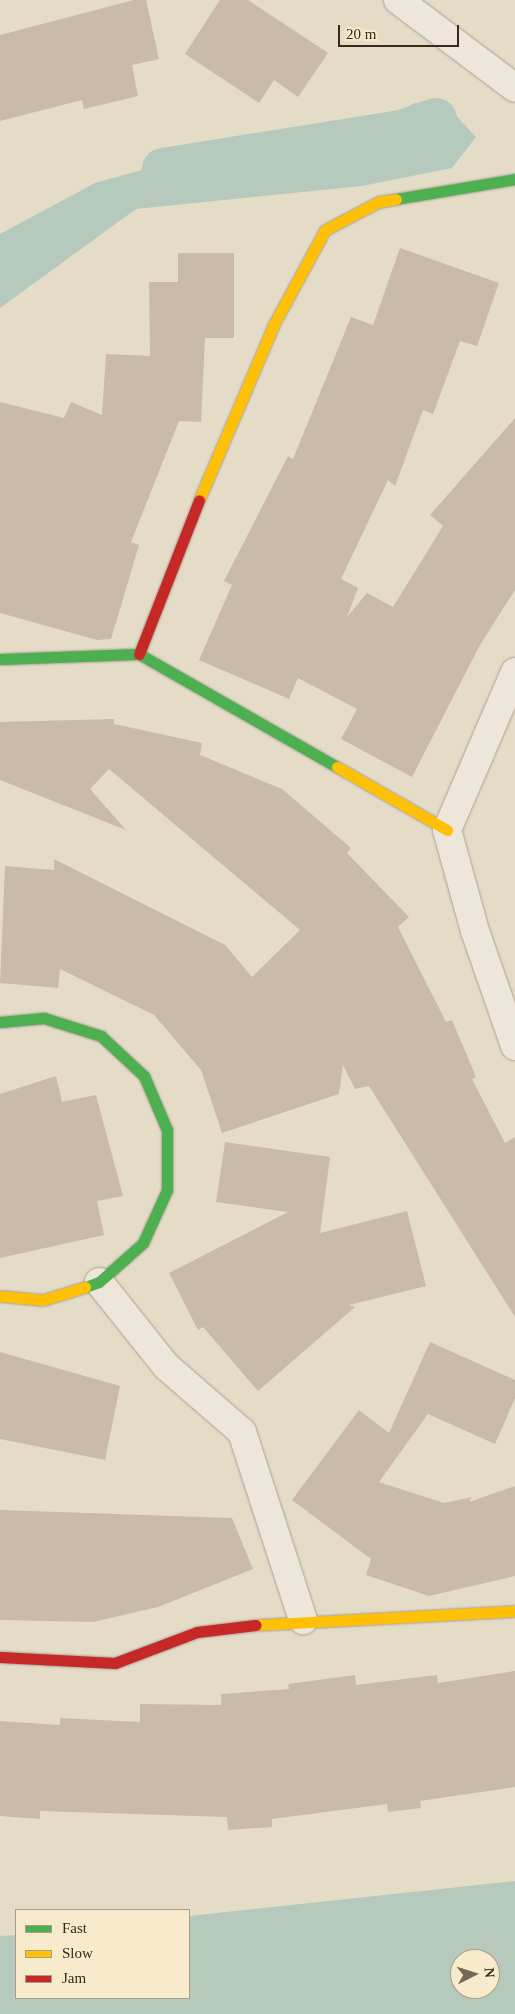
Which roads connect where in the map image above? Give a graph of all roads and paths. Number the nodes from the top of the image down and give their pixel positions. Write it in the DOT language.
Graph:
graph roads {
  1 [pos="398,0"];
  2 [pos="506,81"];
  3 [pos="515,179"];
  4 [pos="139,654"];
  5 [pos="0,659"];
  6 [pos="515,672"];
  7 [pos="447,830"];
  8 [pos="0,1022"];
  9 [pos="515,1046"];
  10 [pos="99,1282"];
  11 [pos="0,1296"];
  12 [pos="515,1612"];
  13 [pos="303,1620"];
  14 [pos="0,1657"];
  1 -- 2 [label="street"];
  3 -- 4 [label="street"];
  4 -- 5 [label="street"];
  4 -- 7 [label="street"];
  6 -- 7 [label="street"];
  7 -- 9 [label="street"];
  8 -- 10 [label="street"];
  10 -- 11 [label="street"];
  10 -- 13 [label="street"];
  12 -- 13 [label="street"];
  13 -- 14 [label="street"];
}
